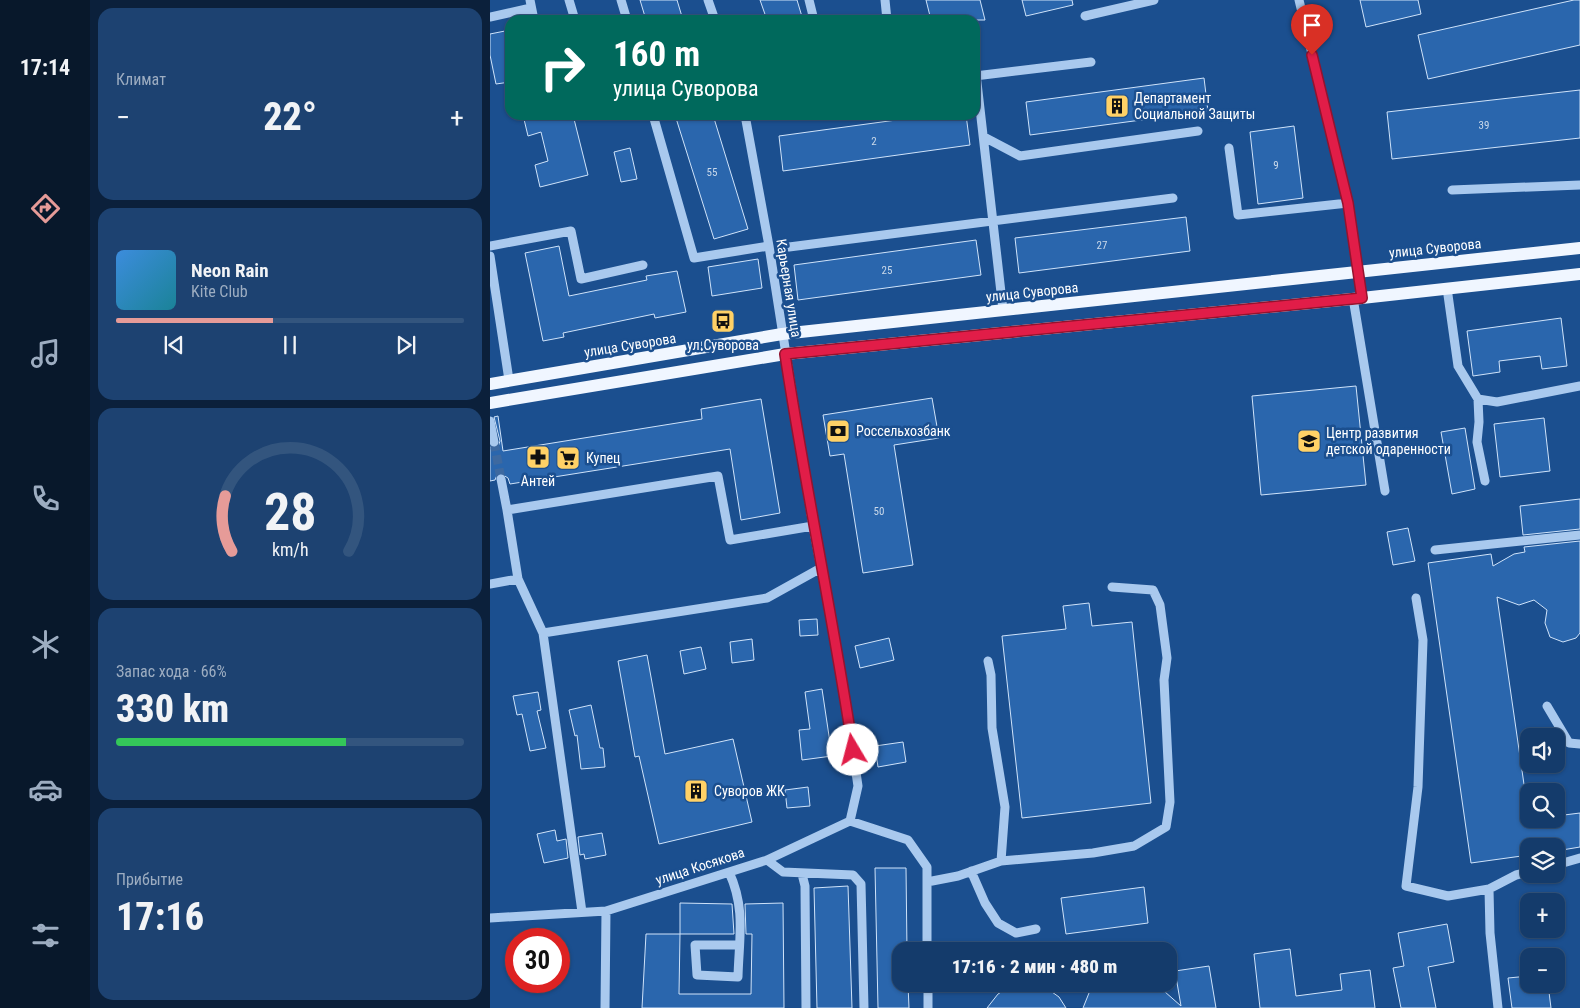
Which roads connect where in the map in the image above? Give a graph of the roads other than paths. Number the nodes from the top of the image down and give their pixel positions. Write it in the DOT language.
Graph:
graph roads {
  1 [pos="569,0"];
  2 [pos="621,0"];
  3 [pos="708,0"];
  4 [pos="809,0"];
  5 [pos="885,0"];
  6 [pos="1154,0"];
  7 [pos="1299,0"];
  8 [pos="531,4"];
  9 [pos="574,15"];
  10 [pos="626,15"];
  11 [pos="713,15"];
  12 [pos="813,15"];
  13 [pos="887,15"];
  14 [pos="1084,16"];
  15 [pos="490,17"];
  16 [pos="1091,62"];
  17 [pos="980,76"];
  18 [pos="980,106"];
  19 [pos="654,120"];
  20 [pos="746,120"];
  21 [pos="1198,131"];
  22 [pos="984,137"];
  23 [pos="1229,148"];
  24 [pos="1580,185"];
  25 [pos="1452,190"];
  26 [pos="1174,198"];
  27 [pos="1348,203"];
  28 [pos="993,221"];
  29 [pos="490,246"];
  30 [pos="769,246"];
  31 [pos="789,247"];
  32 [pos="1580,248"];
  33 [pos="490,256"];
  34 [pos="643,265"];
  35 [pos="1359,271"];
  36 [pos="1580,274"];
  37 [pos="1447,288"];
  38 [pos="1358,298"];
  39 [pos="1003,310"];
  40 [pos="782,334"];
  41 [pos="785,354"];
  42 [pos="509,380"];
  43 [pos="490,384"];
  44 [pos="1580,386"];
  45 [pos="1478,400"];
  46 [pos="490,403"];
  47 [pos="490,420"];
  48 [pos="494,442"];
  49 [pos="500,480"];
  50 [pos="1485,481"];
  51 [pos="1385,491"];
  52 [pos="507,510"];
  53 [pos="813,526"];
  54 [pos="1580,535"];
  55 [pos="1435,550"];
  56 [pos="821,568"];
  57 [pos="518,580"];
  58 [pos="490,584"];
  59 [pos="1112,586"];
  60 [pos="1416,598"];
  61 [pos="543,633"];
  62 [pos="988,661"];
  63 [pos="1547,706"];
  64 [pos="1580,744"];
  65 [pos="850,821"];
  66 [pos="1580,858"];
  67 [pos="766,860"];
  68 [pos="1001,861"];
  69 [pos="1565,862"];
  70 [pos="971,871"];
  71 [pos="729,872"];
  72 [pos="802,874"];
  73 [pos="1520,874"];
  74 [pos="927,882"];
  75 [pos="1489,889"];
  76 [pos="606,911"];
  77 [pos="582,912"];
  78 [pos="490,918"];
  79 [pos="1036,929"];
  80 [pos="927,942"];
  81 [pos="739,946"];
  82 [pos="928,992"];
  83 [pos="605,1008"];
  84 [pos="806,1008"];
  85 [pos="864,1008"];
  86 [pos="928,1008"];
  87 [pos="1498,1008"];
  1 -- 9 [label="street"];
  2 -- 10 [label="street"];
  3 -- 11 [label="street"];
  4 -- 12 [label="street"];
  5 -- 13 [label="street"];
  6 -- 14 [label="street"];
  7 -- 27 [label="street"];
  8 -- 15 [label="street"];
  16 -- 17 [label="street"];
  18 -- 22 [label="street"];
  19 -- 30 [label="street"];
  20 -- 30 [label="street, Карьерная улица"];
  21 -- 22 [label="street"];
  22 -- 28 [label="street"];
  23 -- 27 [label="street"];
  24 -- 25 [label="street"];
  26 -- 28 [label="street"];
  27 -- 35 [label="street"];
  28 -- 31 [label="street"];
  28 -- 39 [label="street"];
  29 -- 34 [label="street"];
  30 -- 40 [label="street, Карьерная улица"];
  32 -- 35 [label="main road, улица Суворова"];
  33 -- 42 [label="street"];
  35 -- 38 [label="street"];
  35 -- 39 [label="main road, улица Суворова"];
  36 -- 37 [label="main road"];
  37 -- 38 [label="main road"];
  37 -- 45 [label="street"];
  38 -- 41 [label="main road"];
  38 -- 51 [label="street"];
  39 -- 40 [label="main road, улица Суворова"];
  40 -- 41 [label="street, Карьерная улица"];
  40 -- 42 [label="main road, улица Суворова"];
  41 -- 46 [label="main road"];
  41 -- 53 [label="street, Карьерная улица"];
  42 -- 43 [label="main road, улица Суворова"];
  44 -- 45 [label="street"];
  45 -- 50 [label="street"];
  47 -- 48 [label="street"];
  49 -- 52 [label="street"];
  52 -- 53 [label="street"];
  52 -- 57 [label="street"];
  53 -- 56 [label="street, Карьерная улица"];
  54 -- 55 [label="street"];
  56 -- 61 [label="street"];
  56 -- 65 [label="street, Карьерная улица"];
  57 -- 58 [label="street"];
  57 -- 61 [label="street"];
  59 -- 68 [label="street"];
  60 -- 75 [label="street"];
  61 -- 77 [label="street"];
  62 -- 68 [label="street"];
  63 -- 64 [label="street"];
  65 -- 67 [label="street, улица Косякова"];
  65 -- 74 [label="street"];
  66 -- 69 [label="street"];
  67 -- 71 [label="street, улица Косякова"];
  67 -- 72 [label="street"];
  68 -- 70 [label="street"];
  70 -- 74 [label="street"];
  70 -- 79 [label="street"];
  71 -- 76 [label="street, улица Косякова"];
  71 -- 81 [label="street"];
  72 -- 84 [label="street"];
  72 -- 85 [label="street"];
  73 -- 75 [label="street"];
  74 -- 80 [label="street"];
  75 -- 87 [label="street"];
  76 -- 77 [label="street, улица Косякова"];
  76 -- 83 [label="street"];
  77 -- 78 [label="street, улица Косякова"];
  81 -- 81 [label="street"];
  82 -- 86 [label="street"];
}
